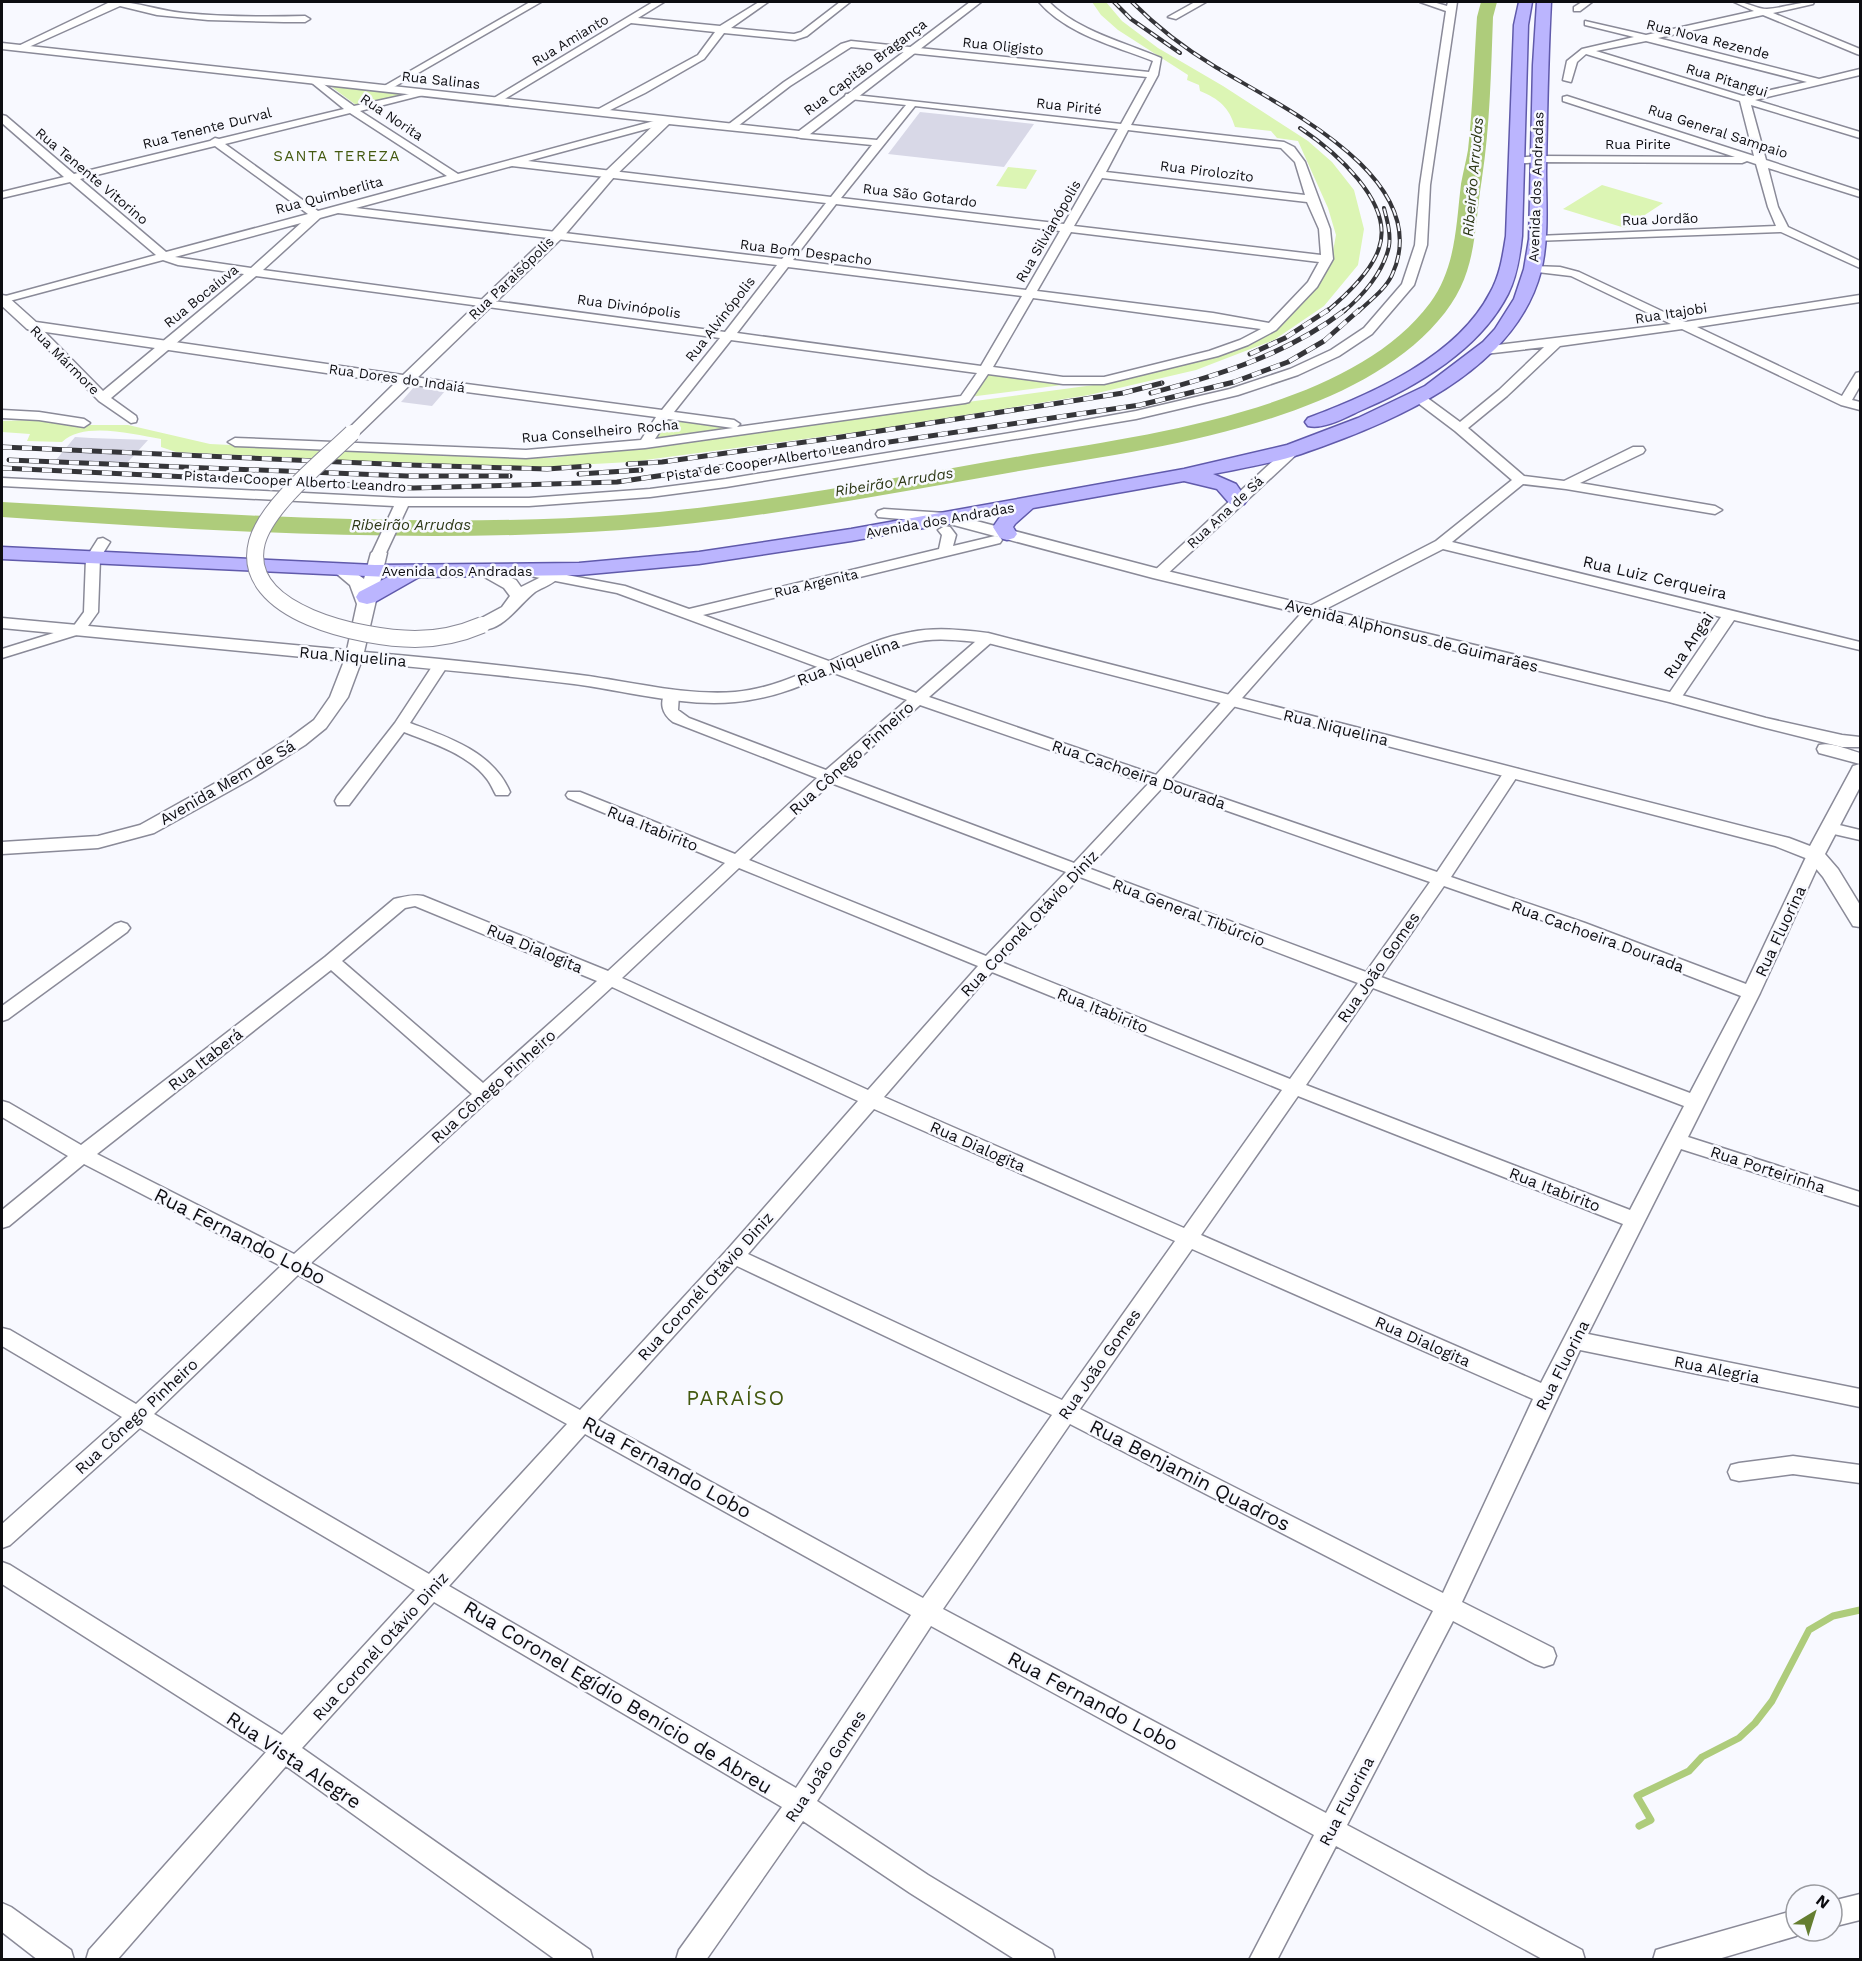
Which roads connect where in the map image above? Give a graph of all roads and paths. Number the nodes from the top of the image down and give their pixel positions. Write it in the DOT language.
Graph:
graph roads {
  1 [pos="118,2"];
  2 [pos="536,2"];
  3 [pos="659,2"];
  4 [pos="764,2"];
  5 [pos="845,2"];
  6 [pos="970,2"];
  7 [pos="975,2"];
  8 [pos="1044,2"];
  9 [pos="1201,2"];
  10 [pos="1425,2"];
  11 [pos="1525,2"];
  12 [pos="1544,2"];
  13 [pos="1587,2"];
  14 [pos="1739,2"];
  15 [pos="1810,2"];
  16 [pos="1451,5"];
  17 [pos="1577,9"];
  18 [pos="1764,12"];
  19 [pos="1173,17"];
  20 [pos="305,19"];
  21 [pos="629,20"];
  22 [pos="1588,23"];
  23 [pos="722,29"];
  24 [pos="1644,37"];
  25 [pos="2,46"];
  26 [pos="19,48"];
  27 [pos="912,50"];
  28 [pos="1585,51"];
  29 [pos="1860,52"];
  30 [pos="1860,72"];
  31 [pos="1153,75"];
  32 [pos="1568,80"];
  33 [pos="315,81"];
  34 [pos="1821,82"];
  35 [pos="384,89"];
  36 [pos="420,93"];
  37 [pos="850,96"];
  38 [pos="1567,99"];
  39 [pos="1744,99"];
  40 [pos="494,101"];
  41 [pos="913,103"];
  42 [pos="351,109"];
  43 [pos="598,112"];
  44 [pos="2,118"];
  45 [pos="666,120"];
  46 [pos="1124,126"];
  47 [pos="730,128"];
  48 [pos="801,135"];
  49 [pos="1860,135"];
  50 [pos="215,141"];
  51 [pos="878,144"];
  52 [pos="1538,159"];
  53 [pos="1760,160"];
  54 [pos="1516,161"];
  55 [pos="509,162"];
  56 [pos="610,174"];
  57 [pos="1099,174"];
  58 [pos="454,176"];
  59 [pos="70,178"];
  60 [pos="1860,194"];
  61 [pos="2,195"];
  62 [pos="1312,199"];
  63 [pos="832,200"];
  64 [pos="336,209"];
  65 [pos="316,215"];
  66 [pos="1066,228"];
  67 [pos="1783,229"];
  68 [pos="558,234"];
  69 [pos="1514,236"];
  70 [pos="1537,239"];
  71 [pos="164,256"];
  72 [pos="1328,259"];
  73 [pos="782,264"];
  74 [pos="1860,265"];
  75 [pos="1533,269"];
  76 [pos="254,272"];
  77 [pos="1029,295"];
  78 [pos="1860,298"];
  79 [pos="2,299"];
  80 [pos="486,302"];
  81 [pos="32,326"];
  82 [pos="1684,326"];
  83 [pos="1271,327"];
  84 [pos="729,335"];
  85 [pos="1558,340"];
  86 [pos="164,345"];
  87 [pos="1485,350"];
  88 [pos="985,370"];
  89 [pos="1860,376"];
  90 [pos="406,380"];
  91 [pos="1418,397"];
  92 [pos="103,398"];
  93 [pos="965,399"];
  94 [pos="1845,402"];
  95 [pos="1860,406"];
  96 [pos="2,414"];
  97 [pos="663,416"];
  98 [pos="130,418"];
  99 [pos="84,423"];
  100 [pos="762,427"];
  101 [pos="1460,428"];
  102 [pos="1289,438"];
  103 [pos="235,441"];
  104 [pos="645,444"];
  105 [pos="1638,450"];
  106 [pos="1184,475"];
  107 [pos="1520,480"];
  108 [pos="2,482"];
  109 [pos="1566,484"];
  110 [pos="1236,500"];
  111 [pos="403,502"];
  112 [pos="1024,506"];
  113 [pos="1715,510"];
  114 [pos="884,514"];
  115 [pos="946,524"];
  116 [pos="2,537"];
  117 [pos="1001,537"];
  118 [pos="1441,544"];
  119 [pos="98,550"];
  120 [pos="945,552"];
  121 [pos="2,553"];
  122 [pos="377,562"];
  123 [pos="339,568"];
  124 [pos="579,569"];
  125 [pos="416,571"];
  126 [pos="487,571"];
  127 [pos="524,571"];
  128 [pos="1159,574"];
  129 [pos="551,577"];
  130 [pos="519,596"];
  131 [pos="366,600"];
  132 [pos="1311,611"];
  133 [pos="1731,613"];
  134 [pos="687,614"];
  135 [pos="2,623"];
  136 [pos="78,630"];
  137 [pos="988,638"];
  138 [pos="1860,646"];
  139 [pos="2,654"];
  140 [pos="355,656"];
  141 [pos="440,665"];
  142 [pos="832,666"];
  143 [pos="671,694"];
  144 [pos="916,698"];
  145 [pos="1674,698"];
  146 [pos="1230,701"];
  147 [pos="1762,722"];
  148 [pos="401,725"];
  149 [pos="1860,742"];
  150 [pos="1860,759"];
  151 [pos="1860,770"];
  152 [pos="1512,772"];
  153 [pos="829,776"];
  154 [pos="1160,781"];
  155 [pos="502,792"];
  156 [pos="574,795"];
  157 [pos="343,801"];
  158 [pos="1831,828"];
  159 [pos="1860,836"];
  160 [pos="2,848"];
  161 [pos="1815,855"];
  162 [pos="737,863"];
  163 [pos="1078,870"];
  164 [pos="1440,880"];
  165 [pos="410,900"];
  166 [pos="1860,921"];
  167 [pos="121,928"];
  168 [pos="331,961"];
  169 [pos="990,964"];
  170 [pos="610,979"];
  171 [pos="1369,981"];
  172 [pos="1751,993"];
  173 [pos="2,1015"];
  174 [pos="1293,1087"];
  175 [pos="484,1094"];
  176 [pos="872,1100"];
  177 [pos="1694,1102"];
  178 [pos="2,1108"];
  179 [pos="1676,1140"];
  180 [pos="82,1155"];
  181 [pos="1860,1198"];
  182 [pos="1635,1220"];
  183 [pos="2,1221"];
  184 [pos="1187,1238"];
  185 [pos="734,1256"];
  186 [pos="296,1264"];
  187 [pos="2,1336"];
  188 [pos="1574,1340"];
  189 [pos="1546,1395"];
  190 [pos="1860,1398"];
  191 [pos="1066,1412"];
  192 [pos="138,1416"];
  193 [pos="583,1420"];
  194 [pos="1739,1472"];
  195 [pos="1860,1474"];
  196 [pos="2,1538"];
  197 [pos="2,1572"];
  198 [pos="434,1587"];
  199 [pos="1448,1607"];
  200 [pos="927,1612"];
  201 [pos="1544,1656"];
  202 [pos="284,1750"];
  203 [pos="800,1804"];
  204 [pos="1332,1829"];
  205 [pos="1860,1908"];
  206 [pos="1844,1911"];
  207 [pos="2,1916"];
  208 [pos="1784,1926"];
  209 [pos="61,1959"];
  210 [pos="99,1959"];
  211 [pos="580,1959"];
  212 [pos="689,1959"];
  213 [pos="1042,1959"];
  214 [pos="1262,1959"];
  215 [pos="1572,1959"];
  216 [pos="1666,1959"];
  1 -- 20 [label="street"];
  1 -- 26 [label="street"];
  2 -- 35 [label="street"];
  3 -- 21 [label="street, Rua Amianto"];
  4 -- 23 [label="street"];
  5 -- 23 [label="street"];
  6 -- 7 [label="street"];
  7 -- 27 [label="street, Rua Capitão Bragança"];
  8 -- 31 [label="street"];
  9 -- 19 [label="street"];
  10 -- 16 [label="street"];
  11 -- 54 [label="main road, Avenida dos Andradas"];
  12 -- 52 [label="main road, Avenida dos Andradas"];
  13 -- 17 [label="street"];
  14 -- 18 [label="street"];
  15 -- 18 [label="street"];
  16 -- 111 [label="street, Pista de Cooper Alberto Leandro"];
  18 -- 24 [label="street"];
  18 -- 29 [label="street"];
  21 -- 23 [label="street"];
  21 -- 40 [label="street, Rua Amianto"];
  22 -- 24 [label="street, Rua Nova Rezende"];
  23 -- 43 [label="street"];
  24 -- 28 [label="street"];
  24 -- 34 [label="street, Rua Nova Rezende"];
  25 -- 26 [label="street, Rua Salinas"];
  26 -- 33 [label="street, Rua Salinas"];
  27 -- 31 [label="street, Rua Oligisto"];
  27 -- 37 [label="street, Rua Capitão Bragança"];
  27 -- 47 [label="street, Rua Oligisto"];
  28 -- 32 [label="street"];
  28 -- 39 [label="street, Rua Pitangui"];
  30 -- 34 [label="street"];
  31 -- 46 [label="street, Rua Silvianópolis"];
  33 -- 35 [label="street, Rua Salinas"];
  33 -- 42 [label="street, Rua Norita"];
  34 -- 39 [label="street"];
  35 -- 36 [label="street, Rua Salinas"];
  36 -- 40 [label="street, Rua Salinas"];
  36 -- 42 [label="street, Rua Tenente Durval"];
  37 -- 41 [label="street, Rua Pirité"];
  37 -- 48 [label="street, Rua Capitão Bragança"];
  38 -- 53 [label="street, Rua General Sampaio"];
  39 -- 49 [label="street, Rua Pitangui"];
  39 -- 53 [label="street"];
  40 -- 43 [label="street, Rua Salinas"];
  41 -- 46 [label="street, Rua Pirité"];
  41 -- 51 [label="street, Rua Alvinópolis"];
  42 -- 50 [label="street, Rua Tenente Durval"];
  42 -- 58 [label="street, Rua Norita"];
  43 -- 45 [label="street, Rua Salinas"];
  44 -- 59 [label="street, Rua Tenente Vitorino"];
  45 -- 47 [label="street, Rua Salinas"];
  45 -- 55 [label="street, Rua Quimberlita"];
  45 -- 56 [label="street, Rua Paraisópolis"];
  46 -- 57 [label="street, Rua Silvianópolis"];
  46 -- 62 [label="street, Rua Pirité"];
  47 -- 48 [label="street, Rua Salinas"];
  48 -- 51 [label="street, Rua Salinas"];
  50 -- 59 [label="street, Rua Tenente Durval"];
  50 -- 65 [label="street"];
  51 -- 63 [label="street, Rua Alvinópolis"];
  52 -- 53 [label="street, Rua Pirite"];
  52 -- 54 [label="street, Rua Pirite"];
  52 -- 70 [label="main road, Avenida dos Andradas"];
  53 -- 60 [label="street, Rua General Sampaio"];
  53 -- 67 [label="street"];
  54 -- 69 [label="main road, Avenida dos Andradas"];
  55 -- 56 [label="street, Rua São Gotardo"];
  55 -- 58 [label="street, Rua Quimberlita"];
  56 -- 63 [label="street, Rua São Gotardo"];
  56 -- 68 [label="street, Rua Paraisópolis"];
  57 -- 62 [label="street, Rua Pirolozito"];
  57 -- 66 [label="street, Rua Silvianópolis"];
  58 -- 64 [label="street, Rua Quimberlita"];
  59 -- 61 [label="street, Rua Tenente Durval"];
  59 -- 71 [label="street, Rua Tenente Vitorino"];
  62 -- 72 [label="street"];
  63 -- 66 [label="street, Rua São Gotardo"];
  63 -- 73 [label="street, Rua Alvinópolis"];
  64 -- 65 [label="street, Rua Quimberlita"];
  64 -- 68 [label="street, Rua Bom Despacho"];
  65 -- 71 [label="street, Rua Quimberlita"];
  65 -- 76 [label="street, Rua Bocaíuva"];
  66 -- 72 [label="street, Rua São Gotardo"];
  66 -- 77 [label="street, Rua Silvianópolis"];
  67 -- 70 [label="street, Rua Jordão"];
  67 -- 74 [label="street"];
  68 -- 73 [label="street, Rua Bom Despacho"];
  68 -- 80 [label="street, Rua Paraisópolis"];
  69 -- 70 [label="main road"];
  69 -- 102 [label="main road, Avenida dos Andradas"];
  70 -- 75 [label="main road, Avenida dos Andradas"];
  71 -- 76 [label="street, Rua Divinópolis"];
  71 -- 79 [label="street, Rua Quimberlita"];
  72 -- 83 [label="street"];
  73 -- 77 [label="street, Rua Bom Despacho"];
  73 -- 84 [label="street, Rua Alvinópolis"];
  75 -- 82 [label="street"];
  75 -- 87 [label="main road, Avenida dos Andradas"];
  76 -- 80 [label="street, Rua Divinópolis"];
  76 -- 86 [label="street, Rua Bocaíuva"];
  77 -- 83 [label="street, Rua Bom Despacho"];
  77 -- 88 [label="street, Rua Silvianópolis"];
  78 -- 82 [label="street, Rua Itajobi"];
  79 -- 81 [label="street, Rua Mármore"];
  80 -- 84 [label="street, Rua Divinópolis"];
  80 -- 90 [label="street, Rua Paraisópolis"];
  81 -- 86 [label="street, Rua Dores do Indaiá"];
  81 -- 92 [label="street, Rua Mármore"];
  82 -- 85 [label="street, Rua Itajobi"];
  82 -- 94 [label="street"];
  83 -- 88 [label="street, Rua Divinópolis"];
  84 -- 88 [label="street, Rua Divinópolis"];
  84 -- 97 [label="street, Rua Alvinópolis"];
  85 -- 87 [label="street, Rua Itajobi"];
  85 -- 101 [label="street"];
  86 -- 90 [label="street, Rua Dores do Indaiá"];
  86 -- 92 [label="street, Rua Bocaíuva"];
  87 -- 91 [label="main road, Avenida dos Andradas"];
  88 -- 93 [label="street, Rua Silvianópolis"];
  89 -- 94 [label="street"];
  90 -- 97 [label="street, Rua Dores do Indaiá"];
  90 -- 130 [label="street, Rua Paraisópolis, bridge"];
  91 -- 101 [label="street"];
  91 -- 102 [label="main road, Avenida dos Andradas"];
  92 -- 98 [label="street, Rua Mármore"];
  93 -- 100 [label="street, Rua Conselheiro Rocha"];
  94 -- 95 [label="street"];
  96 -- 99 [label="street"];
  97 -- 100 [label="street, Rua Dores do Indaiá"];
  97 -- 104 [label="street, Rua Alvinópolis"];
  100 -- 104 [label="street, Rua Conselheiro Rocha"];
  101 -- 107 [label="street"];
  102 -- 106 [label="main road, Avenida dos Andradas"];
  102 -- 110 [label="street, Rua Ana de Sá"];
  102 -- 114 [label="main road, Avenida dos Andradas"];
  103 -- 104 [label="street, Rua Conselheiro Rocha"];
  105 -- 109 [label="street"];
  106 -- 110 [label="main road"];
  106 -- 112 [label="main road, Avenida dos Andradas"];
  107 -- 109 [label="street"];
  107 -- 118 [label="street"];
  108 -- 111 [label="street, Pista de Cooper Alberto Leandro"];
  109 -- 113 [label="street"];
  110 -- 128 [label="street, Rua Ana de Sá"];
  111 -- 122 [label="street"];
  112 -- 115 [label="main road, Avenida dos Andradas"];
  112 -- 117 [label="main road"];
  114 -- 115 [label="street, Avenida Alphonsus de Guimarães"];
  114 -- 122 [label="main road, Avenida dos Andradas"];
  115 -- 117 [label="street, Avenida Alphonsus de Guimarães"];
  115 -- 120 [label="street"];
  115 -- 124 [label="main road, Avenida dos Andradas"];
  116 -- 119 [label="main road, Avenida dos Andradas"];
  117 -- 120 [label="street, Rua Argenita"];
  117 -- 128 [label="street, Avenida Alphonsus de Guimarães"];
  118 -- 132 [label="street"];
  118 -- 133 [label="street, Rua Luiz Cerqueira"];
  119 -- 121 [label="main road, Avenida dos Andradas"];
  119 -- 122 [label="main road, Avenida dos Andradas"];
  119 -- 123 [label="main road, Avenida dos Andradas"];
  119 -- 136 [label="street"];
  120 -- 134 [label="street, Rua Argenita"];
  122 -- 123 [label="main road, Avenida dos Andradas"];
  122 -- 125 [label="main road, Avenida dos Andradas"];
  122 -- 131 [label="street, Avenida Mem de Sá"];
  123 -- 131 [label="street"];
  124 -- 127 [label="main road, Avenida dos Andradas"];
  124 -- 129 [label="main road"];
  125 -- 126 [label="main road, Avenida dos Andradas"];
  125 -- 131 [label="main road"];
  126 -- 127 [label="main road, Avenida dos Andradas"];
  126 -- 130 [label="street"];
  127 -- 129 [label="street, Rua Cachoeira Dourada"];
  128 -- 132 [label="street, Avenida Alphonsus de Guimarães"];
  129 -- 130 [label="street, Rua Paraisópolis"];
  129 -- 134 [label="street, Rua Cachoeira Dourada"];
  131 -- 140 [label="street, Avenida Mem de Sá"];
  132 -- 145 [label="street, Avenida Alphonsus de Guimarães"];
  132 -- 146 [label="street, Rua Coronél Otávio Diniz"];
  133 -- 138 [label="street, Rua Luiz Cerqueira"];
  133 -- 145 [label="street, Rua Angai"];
  134 -- 142 [label="street, Rua Cachoeira Dourada"];
  135 -- 136 [label="street, Rua Niquelina"];
  136 -- 139 [label="street"];
  136 -- 140 [label="street, Rua Niquelina"];
  137 -- 142 [label="street, Rua Niquelina"];
  137 -- 144 [label="street, Rua Cônego Pinheiro"];
  137 -- 146 [label="street, Rua Niquelina"];
  140 -- 141 [label="street, Rua Niquelina"];
  140 -- 160 [label="street, Avenida Mem de Sá"];
  141 -- 143 [label="street, Rua Niquelina"];
  141 -- 148 [label="street"];
  142 -- 143 [label="street, Rua Niquelina"];
  142 -- 144 [label="street, Rua Cachoeira Dourada"];
  143 -- 153 [label="street, Rua General Tibúrcio"];
  144 -- 153 [label="street, Rua Cônego Pinheiro"];
  144 -- 154 [label="street, Rua Cachoeira Dourada"];
  145 -- 147 [label="street, Avenida Alphonsus de Guimarães"];
  146 -- 152 [label="street, Rua Niquelina"];
  146 -- 154 [label="street, Rua Coronél Otávio Diniz"];
  147 -- 149 [label="street, Avenida Alphonsus de Guimarães"];
  147 -- 150 [label="street, Avenida Alphonsus de Guimarães"];
  148 -- 155 [label="street"];
  148 -- 157 [label="street"];
  151 -- 158 [label="street, Rua Fluorina"];
  152 -- 161 [label="street, Rua Niquelina"];
  152 -- 164 [label="street, Rua João Gomes"];
  153 -- 162 [label="street, Rua Cônego Pinheiro"];
  153 -- 163 [label="street, Rua General Tibúrcio"];
  154 -- 163 [label="street, Rua Coronél Otávio Diniz"];
  154 -- 164 [label="street, Rua Cachoeira Dourada"];
  156 -- 162 [label="street, Rua Itabirito"];
  158 -- 159 [label="street"];
  158 -- 161 [label="street, Rua Fluorina"];
  161 -- 166 [label="street"];
  161 -- 172 [label="street, Rua Fluorina"];
  162 -- 169 [label="street, Rua Itabirito"];
  162 -- 170 [label="street, Rua Cônego Pinheiro"];
  163 -- 169 [label="street, Rua Coronél Otávio Diniz"];
  163 -- 171 [label="street, Rua General Tibúrcio"];
  164 -- 171 [label="street, Rua João Gomes"];
  164 -- 172 [label="street, Rua Cachoeira Dourada"];
  165 -- 168 [label="street, Rua Itaberá"];
  165 -- 170 [label="street, Rua Dialogita"];
  167 -- 173 [label="street"];
  168 -- 175 [label="street"];
  168 -- 180 [label="street, Rua Itaberá"];
  169 -- 174 [label="street, Rua Itabirito"];
  169 -- 176 [label="street, Rua Coronél Otávio Diniz"];
  170 -- 175 [label="street, Rua Cônego Pinheiro"];
  170 -- 176 [label="street, Rua Dialogita"];
  171 -- 174 [label="street, Rua João Gomes"];
  171 -- 177 [label="street, Rua General Tibúrcio"];
  172 -- 177 [label="street, Rua Fluorina"];
  174 -- 182 [label="street, Rua Itabirito"];
  174 -- 184 [label="street, Rua João Gomes"];
  175 -- 186 [label="street, Rua Cônego Pinheiro"];
  176 -- 184 [label="street, Rua Dialogita"];
  176 -- 185 [label="street, Rua Coronél Otávio Diniz"];
  177 -- 179 [label="street, Rua Fluorina"];
  178 -- 180 [label="street, Rua Fernando Lobo"];
  179 -- 181 [label="street, Rua Porteirinha"];
  179 -- 182 [label="street, Rua Fluorina"];
  180 -- 183 [label="street, Rua Itaberá"];
  180 -- 186 [label="street, Rua Fernando Lobo"];
  182 -- 188 [label="street, Rua Fluorina"];
  184 -- 189 [label="street, Rua Dialogita"];
  184 -- 191 [label="street, Rua João Gomes"];
  185 -- 191 [label="street, Rua Benjamin Quadros"];
  185 -- 193 [label="street, Rua Coronél Otávio Diniz"];
  186 -- 192 [label="street, Rua Cônego Pinheiro"];
  186 -- 193 [label="street, Rua Fernando Lobo"];
  187 -- 192 [label="street, Rua Coronel Egídio Benício de Abreu"];
  188 -- 189 [label="street, Rua Fluorina"];
  188 -- 190 [label="street, Rua Alegria"];
  189 -- 199 [label="street, Rua Fluorina"];
  191 -- 199 [label="street, Rua Benjamin Quadros"];
  191 -- 200 [label="street, Rua João Gomes"];
  192 -- 196 [label="street, Rua Cônego Pinheiro"];
  192 -- 198 [label="street, Rua Coronel Egídio Benício de Abreu"];
  193 -- 198 [label="street, Rua Coronél Otávio Diniz"];
  193 -- 200 [label="street, Rua Fernando Lobo"];
  194 -- 195 [label="street"];
  197 -- 202 [label="street, Rua Vista Alegre"];
  198 -- 202 [label="street, Rua Coronél Otávio Diniz"];
  198 -- 203 [label="street, Rua Coronel Egídio Benício de Abreu"];
  199 -- 201 [label="street, Rua Benjamin Quadros"];
  199 -- 204 [label="street, Rua Fluorina"];
  200 -- 203 [label="street, Rua João Gomes"];
  200 -- 204 [label="street, Rua Fernando Lobo"];
  202 -- 210 [label="street, Rua Coronél Otávio Diniz"];
  202 -- 211 [label="street, Rua Vista Alegre"];
  203 -- 212 [label="street, Rua João Gomes"];
  203 -- 213 [label="street, Rua Coronel Egídio Benício de Abreu"];
  204 -- 214 [label="street, Rua Fluorina"];
  204 -- 215 [label="street, Rua Fernando Lobo"];
  205 -- 206 [label="street"];
  207 -- 209 [label="street"];
  208 -- 216 [label="street"];
}
